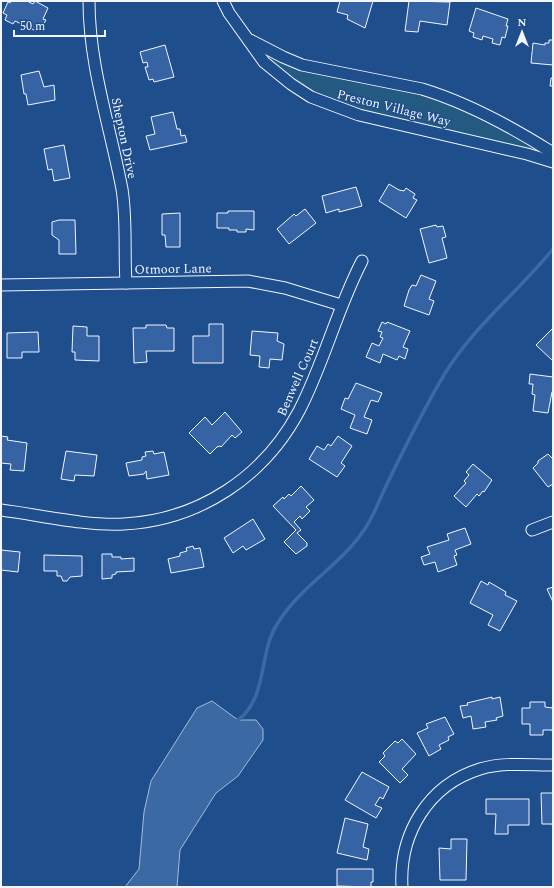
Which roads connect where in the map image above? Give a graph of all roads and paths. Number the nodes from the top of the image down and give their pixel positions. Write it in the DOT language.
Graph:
graph roads {
  1 [pos="89,1"];
  2 [pos="223,1"];
  3 [pos="249,40"];
  4 [pos="553,153"];
  5 [pos="553,162"];
  6 [pos="362,261"];
  7 [pos="126,283"];
  8 [pos="1,285"];
  9 [pos="341,305"];
  10 [pos="1,510"];
  11 [pos="553,522"];
  12 [pos="532,530"];
  13 [pos="553,765"];
  14 [pos="402,887"];
  1 -- 7 [label="street, Shepton Drive"];
  2 -- 3 [label="street, Preston Village Way"];
  3 -- 4 [label="street, Preston Village Way"];
  3 -- 5 [label="street, Preston Village Way"];
  6 -- 9 [label="street, Benwell Court"];
  7 -- 8 [label="street, Otmoor Lane"];
  7 -- 9 [label="street, Otmoor Lane"];
  9 -- 10 [label="street, Benwell Court"];
  11 -- 12 [label="street"];
  13 -- 14 [label="street"];
}
